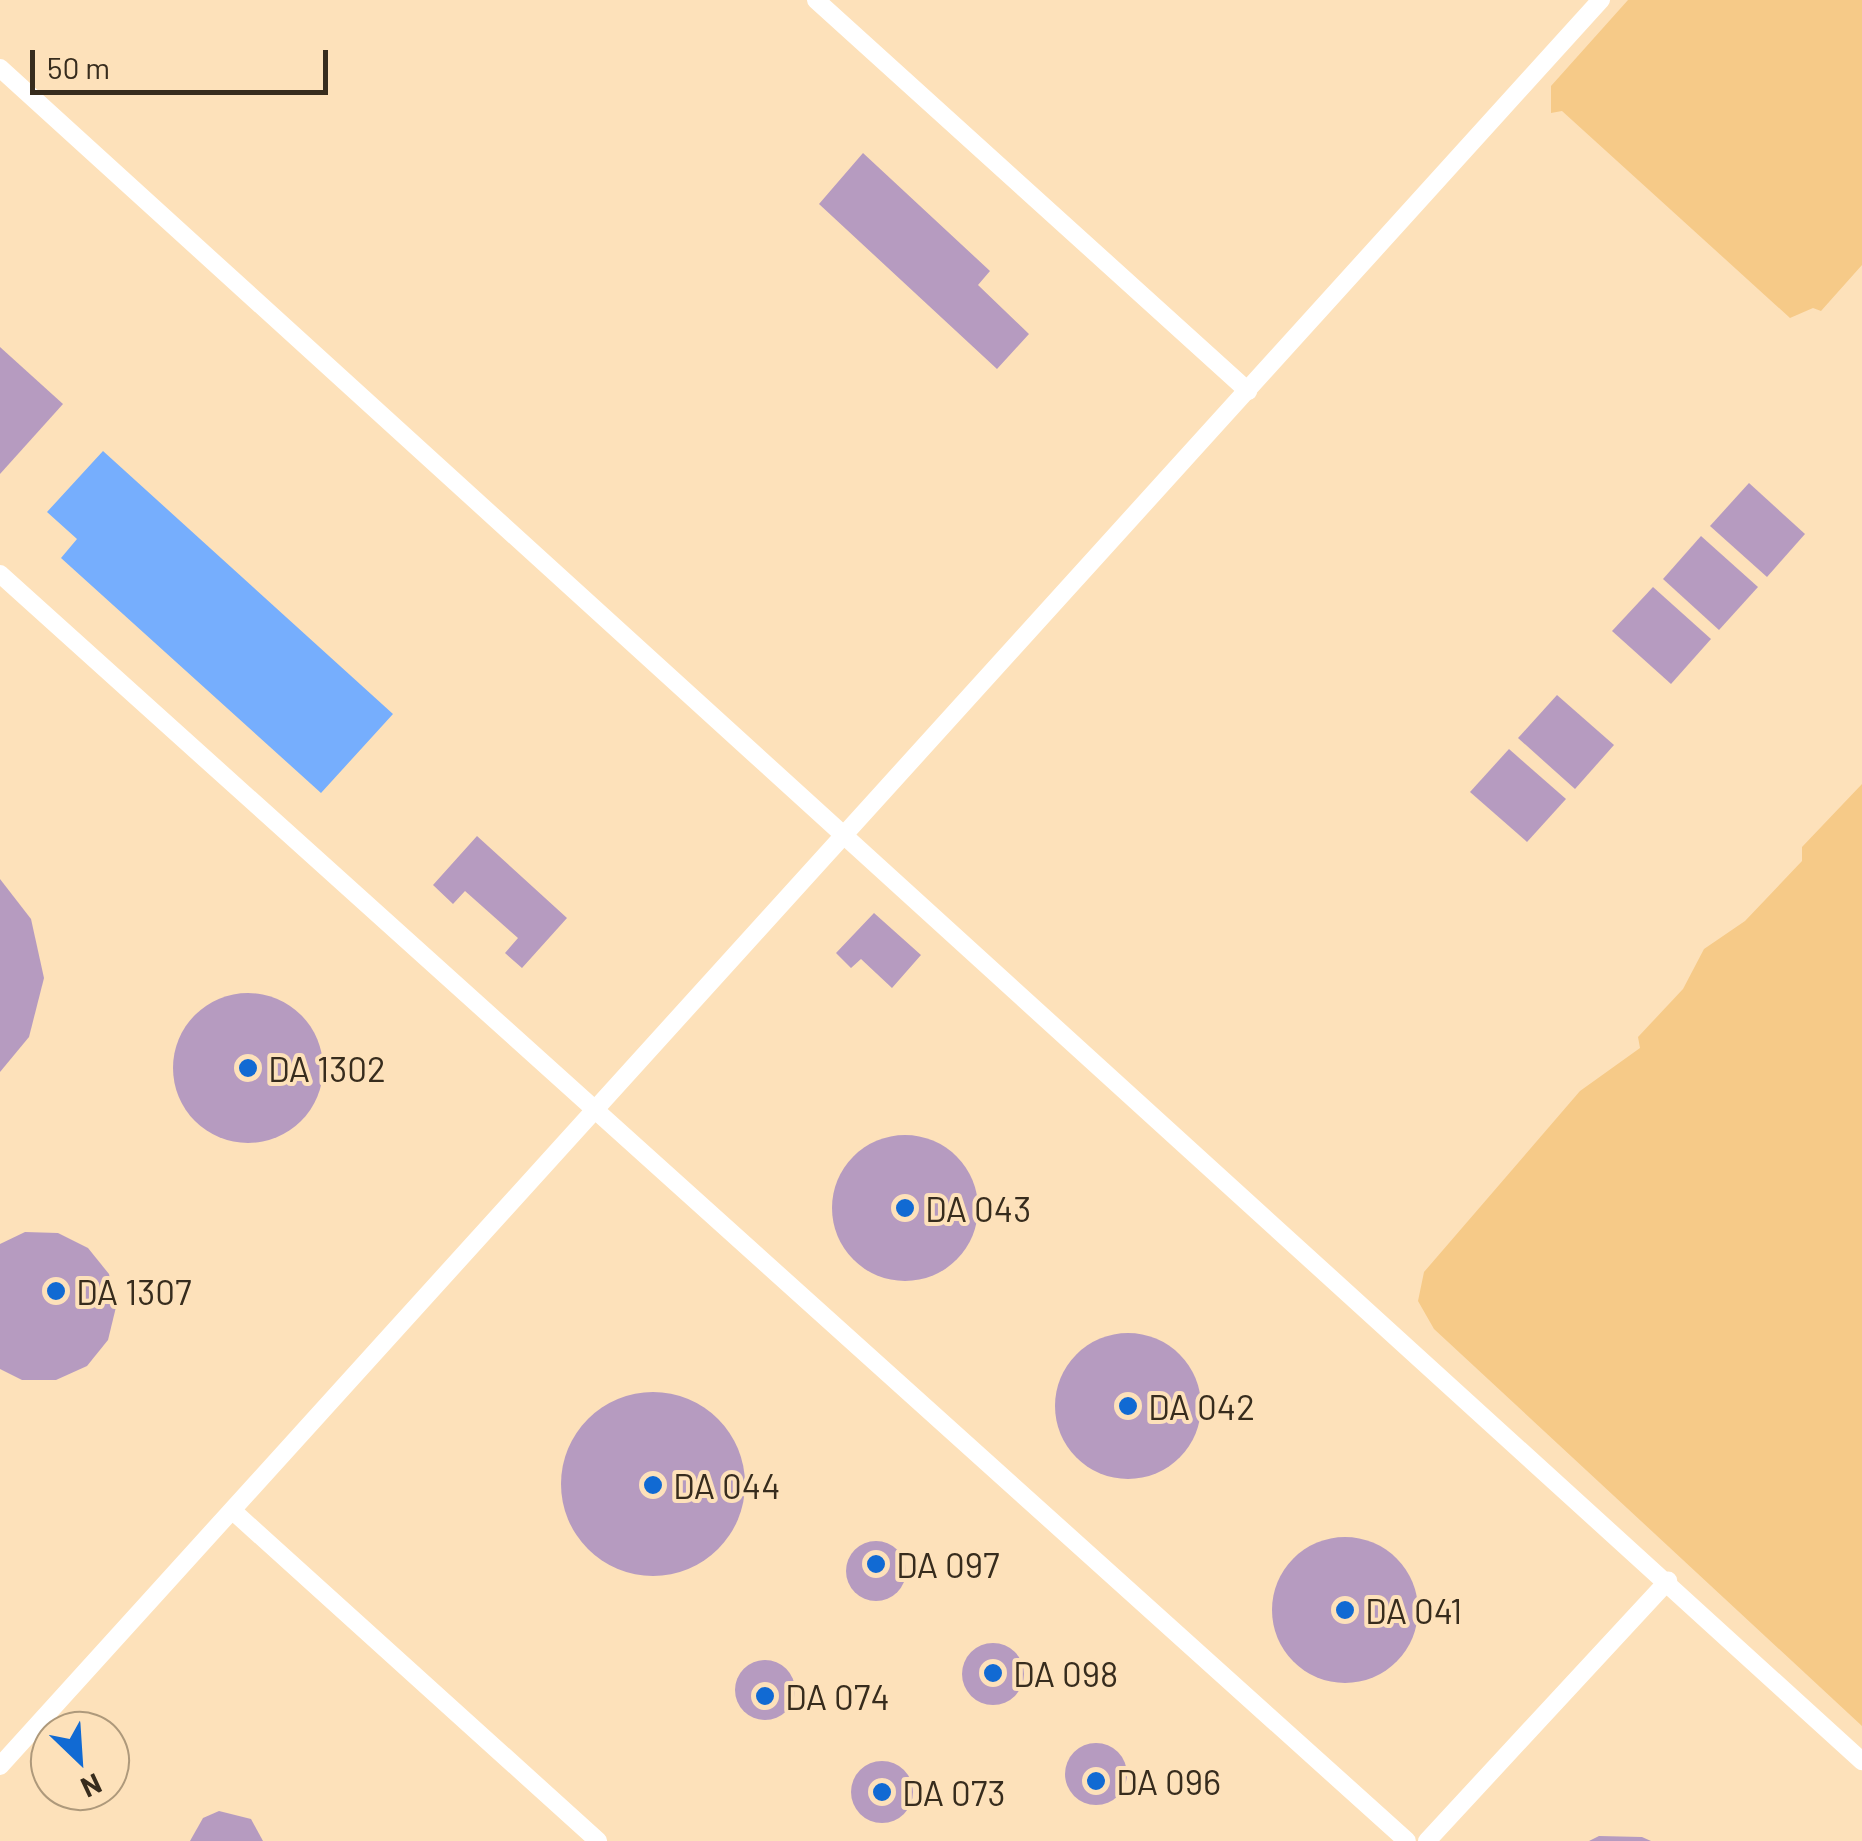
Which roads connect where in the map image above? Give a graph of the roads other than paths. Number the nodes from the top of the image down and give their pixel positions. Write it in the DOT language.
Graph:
graph roads {
  1 [pos="816,0"];
  2 [pos="1601,0"];
  3 [pos="0,68"];
  4 [pos="1248,390"];
  5 [pos="0,574"];
  6 [pos="845,833"];
  7 [pos="595,1112"];
  8 [pos="233,1510"];
  9 [pos="1668,1581"];
  10 [pos="1862,1761"];
  11 [pos="0,1766"];
  12 [pos="598,1841"];
  13 [pos="1406,1841"];
  14 [pos="1426,1841"];
  1 -- 4 [label="lane"];
  2 -- 4 [label="lane"];
  3 -- 6 [label="lane"];
  4 -- 6 [label="lane"];
  5 -- 7 [label="lane"];
  6 -- 7 [label="lane"];
  6 -- 9 [label="lane"];
  7 -- 8 [label="lane"];
  7 -- 13 [label="lane"];
  8 -- 11 [label="lane"];
  8 -- 12 [label="lane"];
  9 -- 10 [label="lane"];
  9 -- 14 [label="lane"];
}
